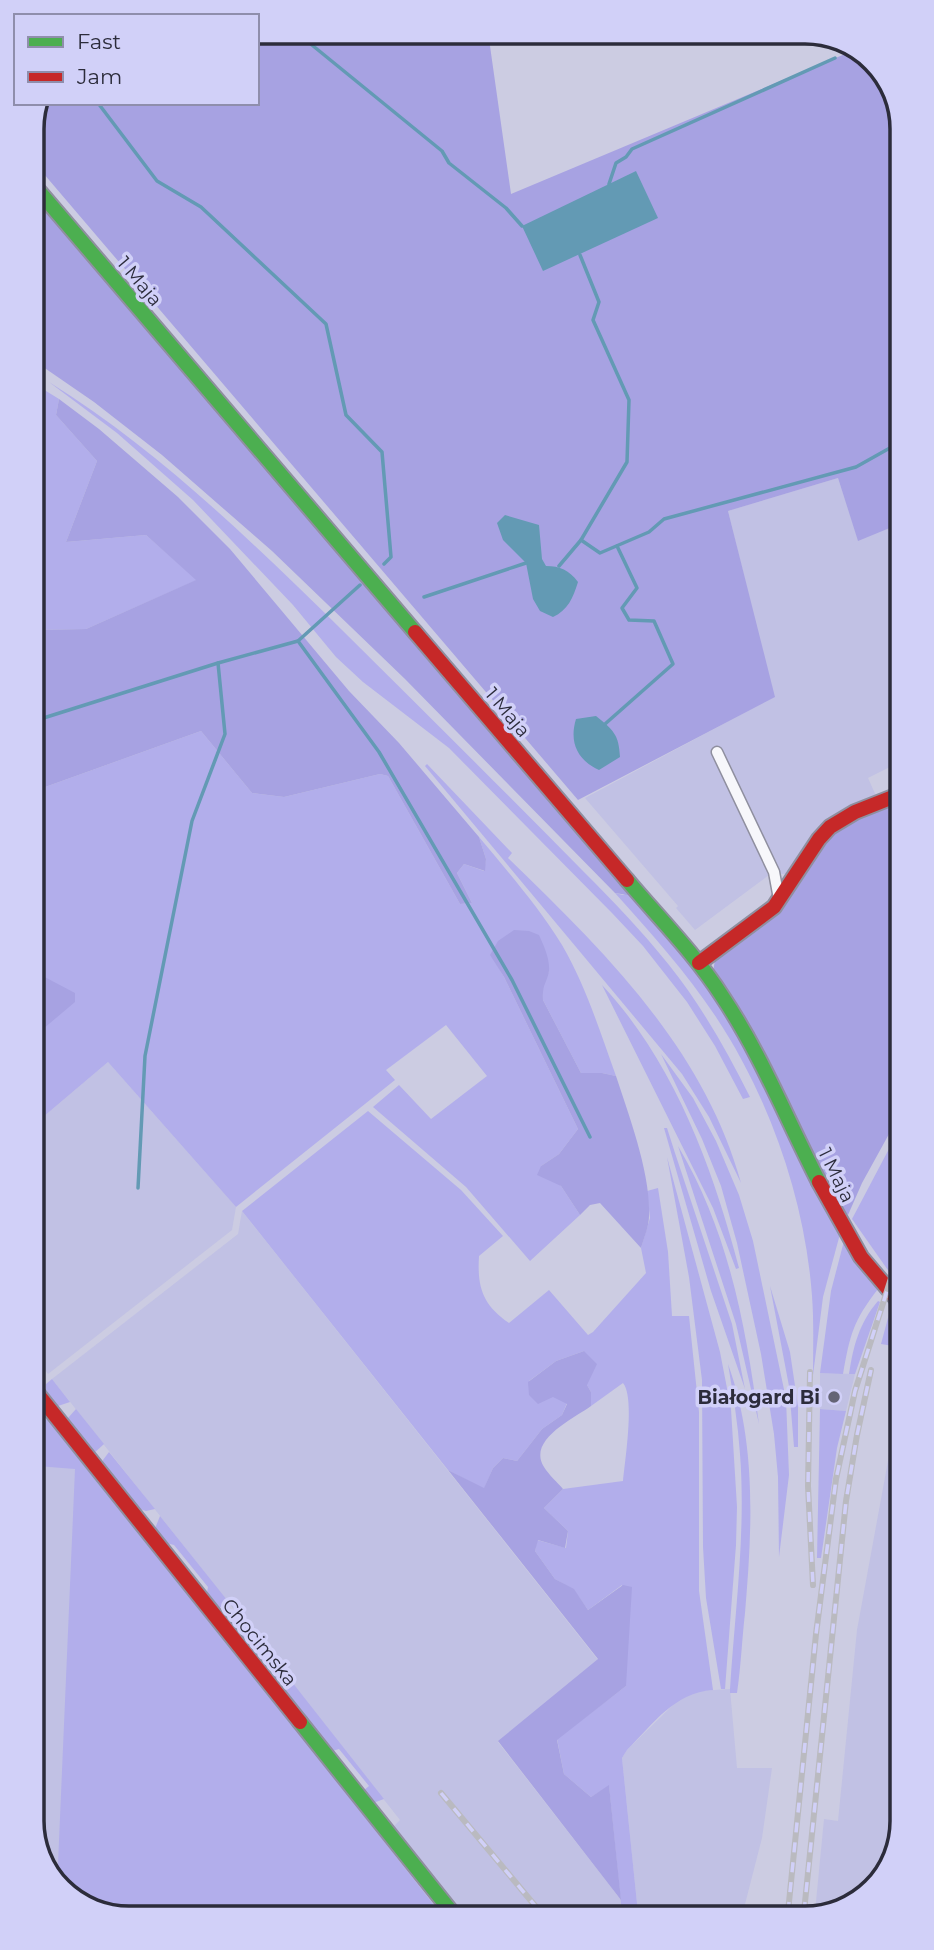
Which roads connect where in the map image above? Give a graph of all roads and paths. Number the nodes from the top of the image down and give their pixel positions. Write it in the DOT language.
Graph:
graph roads {
  1 [pos="44,197"];
  2 [pos="717,752"];
  3 [pos="890,798"];
  4 [pos="779,900"];
  5 [pos="699,963"];
  6 [pos="890,1293"];
  7 [pos="44,1402"];
  8 [pos="447,1906"];
  1 -- 5 [label="street, 1 Maja"];
  2 -- 4 [label="street"];
  3 -- 4 [label="street"];
  4 -- 5 [label="street"];
  5 -- 6 [label="street, 1 Maja"];
  7 -- 8 [label="street, Chocimska"];
}
